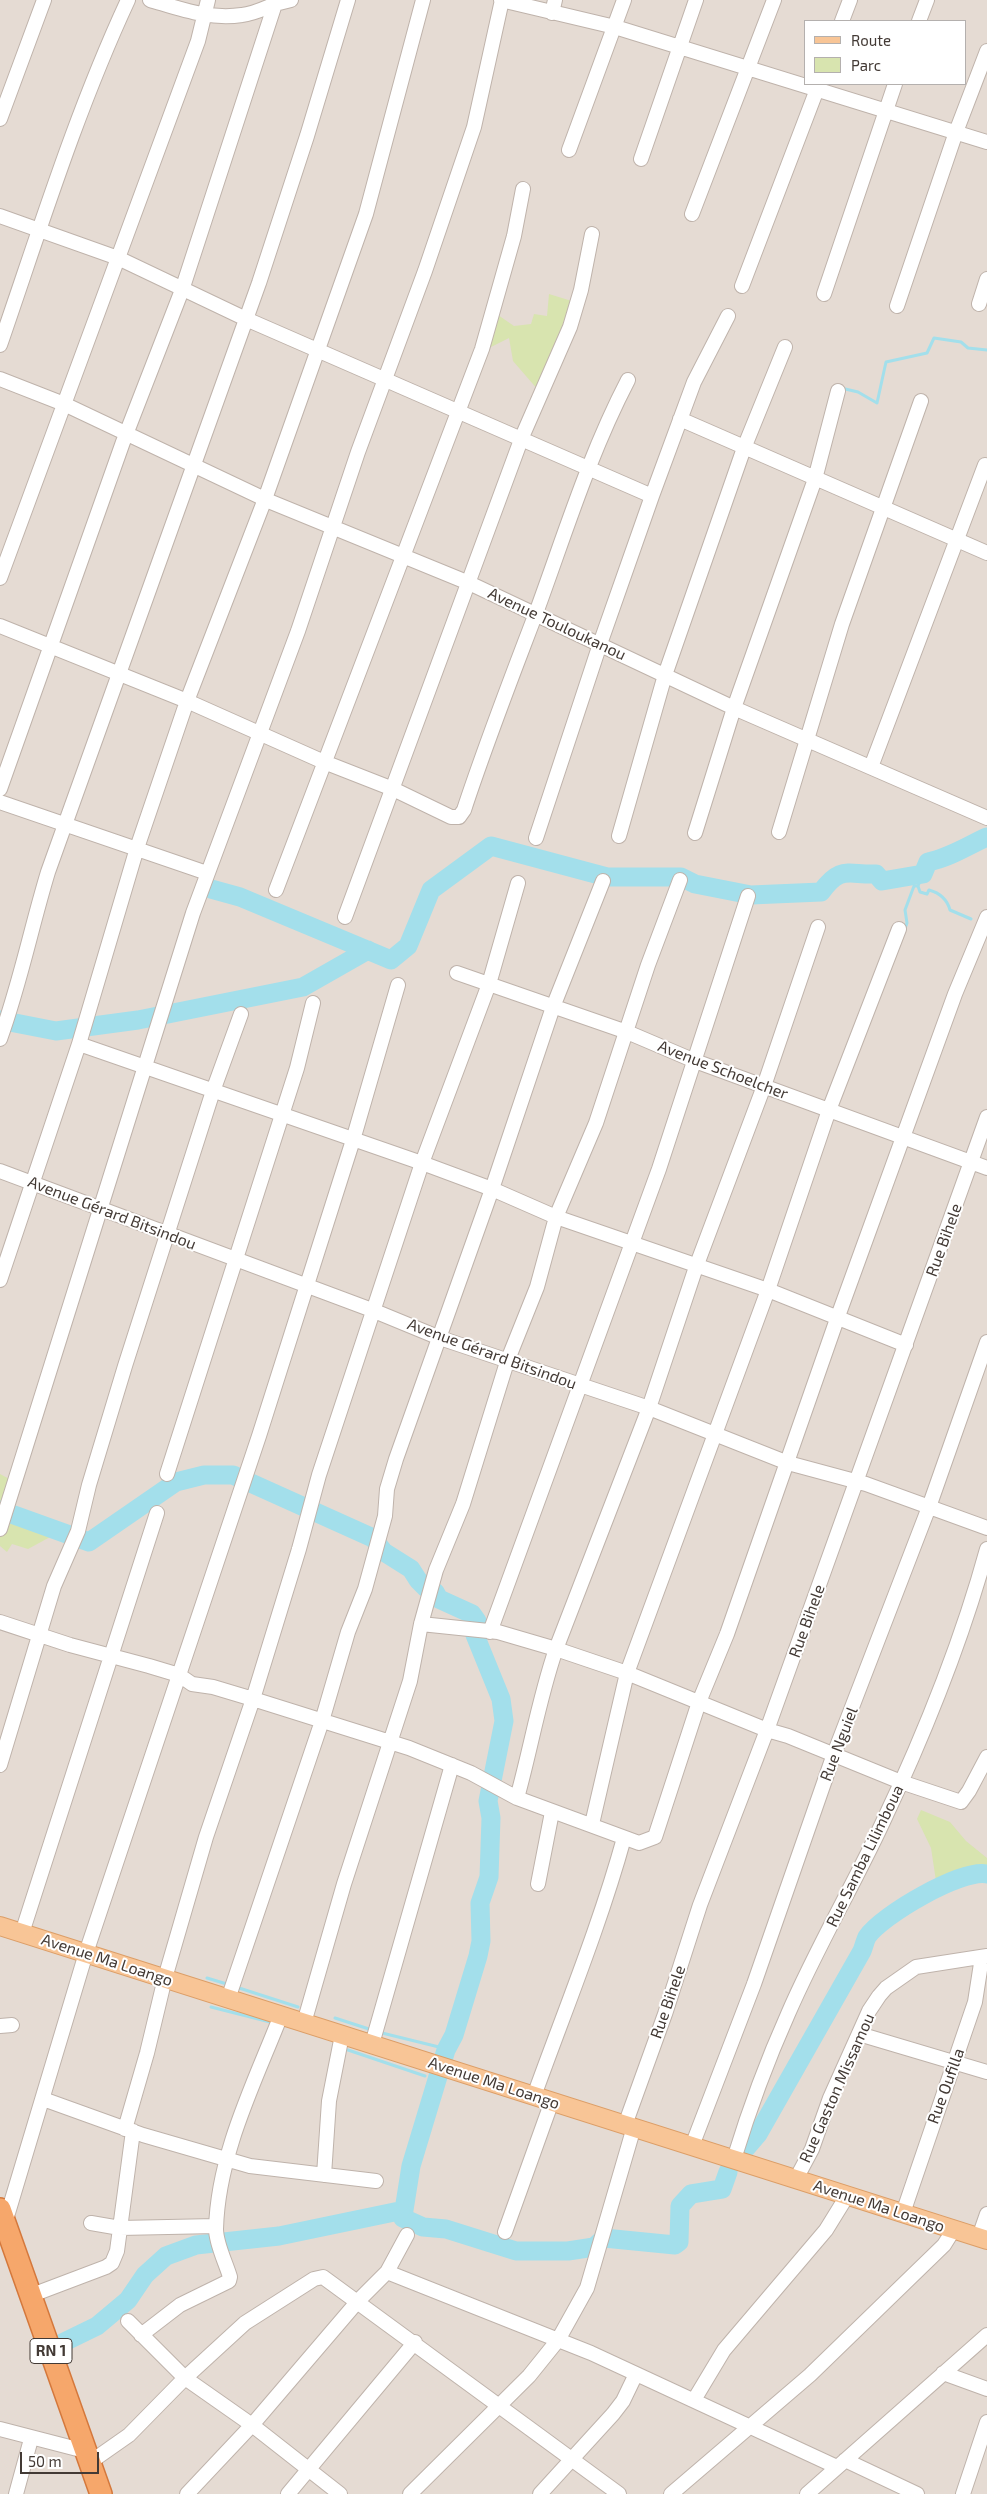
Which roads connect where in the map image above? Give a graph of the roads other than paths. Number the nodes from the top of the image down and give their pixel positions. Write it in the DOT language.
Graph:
graph roads {
  1 [pos="44,0"];
  2 [pos="128,0"];
  3 [pos="150,0"];
  4 [pos="208,0"];
  5 [pos="348,0"];
  6 [pos="423,0"];
  7 [pos="501,0"];
  8 [pos="624,0"];
  9 [pos="696,0"];
  10 [pos="774,0"];
  11 [pos="850,0"];
  12 [pos="927,0"];
  13 [pos="283,1"];
  14 [pos="554,7"];
  15 [pos="205,16"];
  16 [pos="842,20"];
  17 [pos="919,20"];
  18 [pos="615,27"];
  19 [pos="680,46"];
  20 [pos="987,51"];
  21 [pos="749,68"];
  22 [pos="804,82"];
  23 [pos="895,85"];
  24 [pos="818,86"];
  25 [pos="886,110"];
  26 [pos="0,119"];
  27 [pos="956,132"];
  28 [pos="987,142"];
  29 [pos="569,150"];
  30 [pos="641,159"];
  31 [pos="523,189"];
  32 [pos="692,214"];
  33 [pos="0,216"];
  34 [pos="37,230"];
  35 [pos="592,234"];
  36 [pos="118,258"];
  37 [pos="987,279"];
  38 [pos="742,286"];
  39 [pos="182,290"];
  40 [pos="824,294"];
  41 [pos="979,304"];
  42 [pos="898,306"];
  43 [pos="728,316"];
  44 [pos="246,319"];
  45 [pos="0,346"];
  46 [pos="785,347"];
  47 [pos="319,349"];
  48 [pos="384,378"];
  49 [pos="0,379"];
  50 [pos="628,380"];
  51 [pos="838,391"];
  52 [pos="921,401"];
  53 [pos="64,404"];
  54 [pos="458,410"];
  55 [pos="680,419"];
  56 [pos="126,435"];
  57 [pos="522,437"];
  58 [pos="744,448"];
  59 [pos="985,465"];
  60 [pos="587,467"];
  61 [pos="194,468"];
  62 [pos="815,478"];
  63 [pos="652,496"];
  64 [pos="265,499"];
  65 [pos="882,508"];
  66 [pos="333,528"];
  67 [pos="956,539"];
  68 [pos="987,553"];
  69 [pos="404,557"];
  70 [pos="0,578"];
  71 [pos="469,583"];
  72 [pos="535,614"];
  73 [pos="0,626"];
  74 [pos="600,644"];
  75 [pos="49,646"];
  76 [pos="117,673"];
  77 [pos="666,674"];
  78 [pos="187,701"];
  79 [pos="734,708"];
  80 [pos="258,732"];
  81 [pos="806,738"];
  82 [pos="324,762"];
  83 [pos="871,767"];
  84 [pos="0,789"];
  85 [pos="393,789"];
  86 [pos="0,802"];
  87 [pos="987,818"];
  88 [pos="64,824"];
  89 [pos="779,832"];
  90 [pos="695,833"];
  91 [pos="619,836"];
  92 [pos="536,838"];
  93 [pos="137,848"];
  94 [pos="207,873"];
  95 [pos="603,880"];
  96 [pos="680,880"];
  97 [pos="518,882"];
  98 [pos="276,890"];
  99 [pos="748,896"];
  100 [pos="987,917"];
  101 [pos="345,918"];
  102 [pos="818,927"];
  103 [pos="900,929"];
  104 [pos="457,973"];
  105 [pos="488,984"];
  106 [pos="398,985"];
  107 [pos="313,1003"];
  108 [pos="553,1006"];
  109 [pos="241,1014"];
  110 [pos="627,1032"];
  111 [pos="0,1039"];
  112 [pos="79,1044"];
  113 [pos="695,1061"];
  114 [pos="146,1067"];
  115 [pos="764,1086"];
  116 [pos="213,1091"];
  117 [pos="829,1110"];
  118 [pos="282,1114"];
  119 [pos="987,1117"];
  120 [pos="904,1138"];
  121 [pos="353,1140"];
  122 [pos="971,1162"];
  123 [pos="422,1163"];
  124 [pos="987,1168"];
  125 [pos="0,1171"];
  126 [pos="32,1183"];
  127 [pos="492,1189"];
  128 [pos="102,1209"];
  129 [pos="556,1217"];
  130 [pos="168,1234"];
  131 [pos="632,1244"];
  132 [pos="236,1260"];
  133 [pos="696,1267"];
  134 [pos="0,1280"];
  135 [pos="305,1286"];
  136 [pos="768,1290"];
  137 [pos="372,1310"];
  138 [pos="837,1319"];
  139 [pos="440,1338"];
  140 [pos="987,1342"];
  141 [pos="906,1345"];
  142 [pos="507,1362"];
  143 [pos="580,1386"];
  144 [pos="649,1408"];
  145 [pos="714,1432"];
  146 [pos="788,1463"];
  147 [pos="167,1474"];
  148 [pos="857,1482"];
  149 [pos="929,1507"];
  150 [pos="157,1513"];
  151 [pos="987,1528"];
  152 [pos="0,1529"];
  153 [pos="987,1549"];
  154 [pos="0,1622"];
  155 [pos="421,1624"];
  156 [pos="490,1632"];
  157 [pos="39,1634"];
  158 [pos="556,1649"];
  159 [pos="111,1655"];
  160 [pos="627,1673"];
  161 [pos="179,1675"];
  162 [pos="253,1698"];
  163 [pos="699,1702"];
  164 [pos="322,1721"];
  165 [pos="767,1730"];
  166 [pos="390,1743"];
  167 [pos="834,1754"];
  168 [pos="987,1757"];
  169 [pos="0,1765"];
  170 [pos="452,1765"];
  171 [pos="901,1782"];
  172 [pos="517,1798"];
  173 [pos="552,1812"];
  174 [pos="592,1824"];
  175 [pos="624,1838"];
  176 [pos="538,1884"];
  177 [pos="0,1926"];
  178 [pos="22,1933"];
  179 [pos="86,1954"];
  180 [pos="985,1956"];
  181 [pos="165,1978"];
  182 [pos="228,1999"];
  183 [pos="281,2015"];
  184 [pos="304,2023"];
  185 [pos="342,2034"];
  186 [pos="859,2034"];
  187 [pos="372,2044"];
  188 [pos="955,2061"];
  189 [pos="987,2072"];
  190 [pos="534,2096"];
  191 [pos="43,2099"];
  192 [pos="552,2101"];
  193 [pos="630,2126"];
  194 [pos="129,2130"];
  195 [pos="692,2146"];
  196 [pos="226,2159"];
  197 [pos="734,2159"];
  198 [pos="324,2175"];
  199 [pos="796,2179"];
  200 [pos="376,2181"];
  201 [pos="847,2196"];
  202 [pos="902,2213"];
  203 [pos="987,2214"];
  204 [pos="91,2223"];
  205 [pos="216,2226"];
  206 [pos="4,2228"];
  207 [pos="120,2228"];
  208 [pos="954,2229"];
  209 [pos="505,2232"];
  210 [pos="407,2235"];
  211 [pos="983,2238"];
  212 [pos="387,2272"];
  213 [pos="32,2295"];
  214 [pos="358,2301"];
  215 [pos="128,2321"];
  216 [pos="987,2334"];
  217 [pos="141,2335"];
  218 [pos="558,2340"];
  219 [pos="415,2342"];
  220 [pos="942,2373"];
  221 [pos="636,2374"];
  222 [pos="185,2378"];
  223 [pos="987,2389"];
  224 [pos="694,2400"];
  225 [pos="500,2405"];
  226 [pos="987,2422"];
  227 [pos="252,2425"];
  228 [pos="750,2426"];
  229 [pos="0,2429"];
  230 [pos="31,2439"];
  231 [pos="87,2457"];
  232 [pos="572,2460"];
  233 [pos="841,2464"];
  234 [pos="310,2470"];
  235 [pos="16,2494"];
  236 [pos="100,2494"];
  237 [pos="187,2494"];
  238 [pos="288,2494"];
  239 [pos="340,2494"];
  240 [pos="410,2494"];
  241 [pos="540,2494"];
  242 [pos="619,2494"];
  243 [pos="671,2494"];
  244 [pos="807,2494"];
  245 [pos="916,2494"];
  246 [pos="963,2494"];
  1 -- 26 [label="street"];
  2 -- 34 [label="street"];
  3 -- 15 [label="street"];
  4 -- 15 [label="street"];
  5 -- 44 [label="street"];
  6 -- 47 [label="street"];
  7 -- 14 [label="street"];
  7 -- 48 [label="street"];
  8 -- 18 [label="street"];
  9 -- 19 [label="street"];
  10 -- 21 [label="street"];
  11 -- 16 [label="street"];
  12 -- 17 [label="street"];
  13 -- 15 [label="street"];
  13 -- 39 [label="street"];
  14 -- 18 [label="street"];
  15 -- 36 [label="street"];
  18 -- 19 [label="street"];
  18 -- 29 [label="street"];
  19 -- 21 [label="street"];
  19 -- 30 [label="street"];
  20 -- 27 [label="street"];
  21 -- 22 [label="street"];
  21 -- 32 [label="street"];
  23 -- 25 [label="street"];
  24 -- 25 [label="street"];
  24 -- 38 [label="street"];
  25 -- 27 [label="street"];
  25 -- 40 [label="street"];
  27 -- 28 [label="street"];
  27 -- 42 [label="street"];
  31 -- 54 [label="street"];
  33 -- 34 [label="street"];
  34 -- 36 [label="street"];
  34 -- 45 [label="street"];
  35 -- 57 [label="street"];
  36 -- 39 [label="street"];
  36 -- 53 [label="street"];
  37 -- 41 [label="street"];
  39 -- 44 [label="street"];
  39 -- 56 [label="street"];
  43 -- 55 [label="street"];
  44 -- 47 [label="street"];
  44 -- 61 [label="street"];
  46 -- 58 [label="street"];
  47 -- 48 [label="street"];
  47 -- 64 [label="street"];
  48 -- 54 [label="street"];
  48 -- 66 [label="street"];
  49 -- 53 [label="street, Avenue Touloukanou"];
  50 -- 60 [label="street"];
  51 -- 62 [label="street"];
  52 -- 65 [label="street"];
  53 -- 56 [label="street, Avenue Touloukanou"];
  53 -- 70 [label="street"];
  54 -- 57 [label="street"];
  54 -- 69 [label="street"];
  55 -- 58 [label="street"];
  55 -- 63 [label="street"];
  56 -- 61 [label="street, Avenue Touloukanou"];
  56 -- 75 [label="street"];
  57 -- 60 [label="street"];
  57 -- 71 [label="street"];
  58 -- 62 [label="street"];
  58 -- 77 [label="street"];
  59 -- 67 [label="street"];
  60 -- 63 [label="street"];
  60 -- 72 [label="street"];
  61 -- 64 [label="street, Avenue Touloukanou"];
  61 -- 76 [label="street"];
  62 -- 65 [label="street"];
  62 -- 79 [label="street"];
  63 -- 74 [label="street"];
  64 -- 66 [label="street, Avenue Touloukanou"];
  64 -- 78 [label="street"];
  65 -- 67 [label="street"];
  65 -- 81 [label="street"];
  66 -- 69 [label="street, Avenue Touloukanou"];
  66 -- 80 [label="street"];
  67 -- 68 [label="street"];
  67 -- 83 [label="street"];
  69 -- 71 [label="street, Avenue Touloukanou"];
  69 -- 82 [label="street"];
  71 -- 72 [label="street, Avenue Touloukanou"];
  71 -- 85 [label="street"];
  72 -- 74 [label="street, Avenue Touloukanou"];
  72 -- 85 [label="street"];
  73 -- 75 [label="street"];
  74 -- 77 [label="street, Avenue Touloukanou"];
  74 -- 92 [label="street"];
  75 -- 76 [label="street"];
  75 -- 84 [label="street"];
  76 -- 78 [label="street"];
  76 -- 88 [label="street"];
  77 -- 79 [label="street, Avenue Touloukanou"];
  77 -- 91 [label="street"];
  78 -- 80 [label="street"];
  78 -- 93 [label="street"];
  79 -- 81 [label="street, Avenue Touloukanou"];
  79 -- 90 [label="street"];
  80 -- 82 [label="street"];
  80 -- 94 [label="street"];
  81 -- 83 [label="street, Avenue Touloukanou"];
  81 -- 89 [label="street"];
  82 -- 85 [label="street"];
  82 -- 98 [label="street"];
  83 -- 87 [label="street, Avenue Touloukanou"];
  85 -- 101 [label="street"];
  86 -- 88 [label="street"];
  88 -- 93 [label="street"];
  88 -- 111 [label="street"];
  93 -- 94 [label="street"];
  93 -- 112 [label="street"];
  94 -- 114 [label="street"];
  95 -- 108 [label="street"];
  96 -- 110 [label="street"];
  97 -- 105 [label="street"];
  99 -- 113 [label="street"];
  100 -- 120 [label="street"];
  102 -- 115 [label="street"];
  103 -- 117 [label="street"];
  104 -- 105 [label="street, Avenue Schoelcher"];
  105 -- 108 [label="street, Avenue Schoelcher"];
  105 -- 123 [label="street"];
  106 -- 121 [label="street"];
  107 -- 118 [label="street"];
  108 -- 110 [label="street, Avenue Schoelcher"];
  108 -- 127 [label="street"];
  109 -- 116 [label="street"];
  110 -- 113 [label="street, Avenue Schoelcher"];
  110 -- 129 [label="street"];
  112 -- 114 [label="street"];
  112 -- 126 [label="street"];
  113 -- 115 [label="street, Avenue Schoelcher"];
  113 -- 131 [label="street"];
  114 -- 116 [label="street"];
  114 -- 128 [label="street"];
  115 -- 117 [label="street, Avenue Schoelcher"];
  115 -- 133 [label="street"];
  116 -- 118 [label="street"];
  116 -- 130 [label="street"];
  117 -- 120 [label="street, Avenue Schoelcher"];
  117 -- 136 [label="street"];
  118 -- 121 [label="street"];
  118 -- 132 [label="street"];
  119 -- 122 [label="street, Rue Bihele"];
  120 -- 122 [label="street, Avenue Schoelcher"];
  120 -- 138 [label="street"];
  121 -- 123 [label="street"];
  121 -- 135 [label="street"];
  122 -- 124 [label="street, Avenue Schoelcher"];
  122 -- 141 [label="street, Rue Bihele"];
  123 -- 127 [label="street"];
  123 -- 137 [label="street"];
  125 -- 126 [label="street, Avenue Gérard Bitsindou"];
  126 -- 128 [label="street, Avenue Gérard Bitsindou"];
  126 -- 134 [label="street"];
  127 -- 129 [label="street"];
  127 -- 139 [label="street"];
  128 -- 130 [label="street, Avenue Gérard Bitsindou"];
  128 -- 152 [label="street"];
  129 -- 131 [label="street"];
  129 -- 142 [label="street"];
  130 -- 132 [label="street, Avenue Gérard Bitsindou"];
  130 -- 157 [label="street"];
  131 -- 133 [label="street"];
  131 -- 143 [label="street"];
  132 -- 135 [label="street, Avenue Gérard Bitsindou"];
  132 -- 147 [label="street"];
  133 -- 136 [label="street"];
  133 -- 144 [label="street"];
  135 -- 137 [label="street, Avenue Gérard Bitsindou"];
  135 -- 161 [label="street"];
  136 -- 138 [label="street"];
  136 -- 145 [label="street"];
  137 -- 139 [label="street, Avenue Gérard Bitsindou"];
  137 -- 162 [label="street"];
  138 -- 141 [label="street"];
  138 -- 146 [label="street"];
  139 -- 142 [label="street, Avenue Gérard Bitsindou"];
  139 -- 164 [label="street"];
  140 -- 149 [label="street, Rue Nguiel"];
  141 -- 148 [label="street, Rue Bihele"];
  142 -- 143 [label="street, Avenue Gérard Bitsindou"];
  142 -- 155 [label="street"];
  143 -- 144 [label="street, Avenue Gérard Bitsindou"];
  143 -- 156 [label="street"];
  144 -- 145 [label="street, Avenue Gérard Bitsindou"];
  144 -- 158 [label="street"];
  145 -- 146 [label="street, Avenue Gérard Bitsindou"];
  145 -- 160 [label="street"];
  146 -- 148 [label="street, Avenue Gérard Bitsindou"];
  146 -- 163 [label="street"];
  148 -- 149 [label="street, Avenue Gérard Bitsindou"];
  148 -- 165 [label="street, Rue Bihele"];
  149 -- 151 [label="street, Avenue Gérard Bitsindou"];
  149 -- 167 [label="street, Rue Nguiel"];
  150 -- 159 [label="street"];
  153 -- 171 [label="street, Rue Samba Lilimboua"];
  154 -- 157 [label="street"];
  155 -- 156 [label="street"];
  155 -- 166 [label="street"];
  156 -- 158 [label="street"];
  157 -- 159 [label="street"];
  157 -- 169 [label="street"];
  158 -- 160 [label="street"];
  158 -- 172 [label="street"];
  159 -- 161 [label="street"];
  159 -- 178 [label="street"];
  160 -- 163 [label="street"];
  160 -- 174 [label="street"];
  161 -- 162 [label="street"];
  161 -- 179 [label="street"];
  162 -- 164 [label="street"];
  162 -- 181 [label="street"];
  163 -- 165 [label="street"];
  163 -- 175 [label="street"];
  164 -- 166 [label="street"];
  164 -- 182 [label="street"];
  165 -- 167 [label="street"];
  165 -- 193 [label="street, Rue Bihele"];
  166 -- 170 [label="street"];
  166 -- 184 [label="street"];
  167 -- 171 [label="street"];
  167 -- 195 [label="street, Rue Nguiel"];
  168 -- 171 [label="street"];
  170 -- 172 [label="street"];
  170 -- 187 [label="street"];
  171 -- 197 [label="street, Rue Samba Lilimboua"];
  172 -- 173 [label="street"];
  173 -- 174 [label="street"];
  173 -- 176 [label="street"];
  174 -- 175 [label="street"];
  175 -- 190 [label="street"];
  177 -- 178 [label="main road, Avenue Ma Loango"];
  178 -- 179 [label="main road, Avenue Ma Loango"];
  179 -- 181 [label="main road, Avenue Ma Loango"];
  179 -- 191 [label="street"];
  180 -- 186 [label="street, Rue Gaston Missamou"];
  180 -- 188 [label="street, Rue Oufilla"];
  181 -- 182 [label="main road, Avenue Ma Loango"];
  181 -- 194 [label="street"];
  182 -- 183 [label="main road, Avenue Ma Loango"];
  183 -- 184 [label="main road, Avenue Ma Loango"];
  183 -- 196 [label="street"];
  184 -- 185 [label="main road, Avenue Ma Loango"];
  185 -- 187 [label="main road, Avenue Ma Loango"];
  185 -- 198 [label="street"];
  186 -- 188 [label="street"];
  186 -- 199 [label="street, Rue Gaston Missamou"];
  187 -- 190 [label="main road, Avenue Ma Loango"];
  188 -- 189 [label="street"];
  188 -- 202 [label="street, Rue Oufilla"];
  190 -- 192 [label="main road, Avenue Ma Loango"];
  191 -- 194 [label="street"];
  191 -- 206 [label="street"];
  192 -- 193 [label="main road, Avenue Ma Loango"];
  192 -- 209 [label="street"];
  193 -- 195 [label="main road, Avenue Ma Loango"];
  193 -- 218 [label="street, Rue Bihele"];
  194 -- 196 [label="street"];
  194 -- 207 [label="street"];
  195 -- 197 [label="main road, Avenue Ma Loango"];
  196 -- 198 [label="street"];
  196 -- 205 [label="street"];
  197 -- 199 [label="main road, Avenue Ma Loango"];
  198 -- 200 [label="street"];
  199 -- 201 [label="main road, Avenue Ma Loango"];
  201 -- 202 [label="main road, Avenue Ma Loango"];
  201 -- 224 [label="street"];
  202 -- 208 [label="main road, Avenue Ma Loango"];
  203 -- 211 [label="street"];
  204 -- 207 [label="street"];
  205 -- 207 [label="street"];
  205 -- 217 [label="street"];
  206 -- 213 [label="highway, RN 1"];
  207 -- 213 [label="street"];
  208 -- 211 [label="main road, Avenue Ma Loango"];
  208 -- 228 [label="street"];
  210 -- 212 [label="street"];
  212 -- 214 [label="street"];
  212 -- 218 [label="street"];
  213 -- 231 [label="highway, RN 1"];
  214 -- 219 [label="street"];
  214 -- 222 [label="street"];
  214 -- 227 [label="street"];
  215 -- 217 [label="street"];
  216 -- 220 [label="street"];
  217 -- 222 [label="street"];
  218 -- 221 [label="street"];
  218 -- 225 [label="street, Rue Bihele"];
  219 -- 225 [label="street"];
  219 -- 234 [label="street"];
  220 -- 223 [label="street"];
  220 -- 233 [label="street"];
  221 -- 224 [label="street"];
  221 -- 232 [label="street"];
  222 -- 227 [label="street"];
  222 -- 231 [label="street"];
  224 -- 228 [label="street"];
  225 -- 232 [label="street"];
  225 -- 240 [label="street, Rue Bihele"];
  226 -- 246 [label="street"];
  227 -- 234 [label="street"];
  227 -- 237 [label="street"];
  228 -- 233 [label="street"];
  228 -- 243 [label="street"];
  229 -- 230 [label="street"];
  230 -- 231 [label="street"];
  230 -- 235 [label="street"];
  231 -- 236 [label="highway, RN 1"];
  232 -- 241 [label="street"];
  232 -- 242 [label="street"];
  233 -- 244 [label="street"];
  233 -- 245 [label="street"];
  234 -- 238 [label="street"];
  234 -- 239 [label="street"];
}
